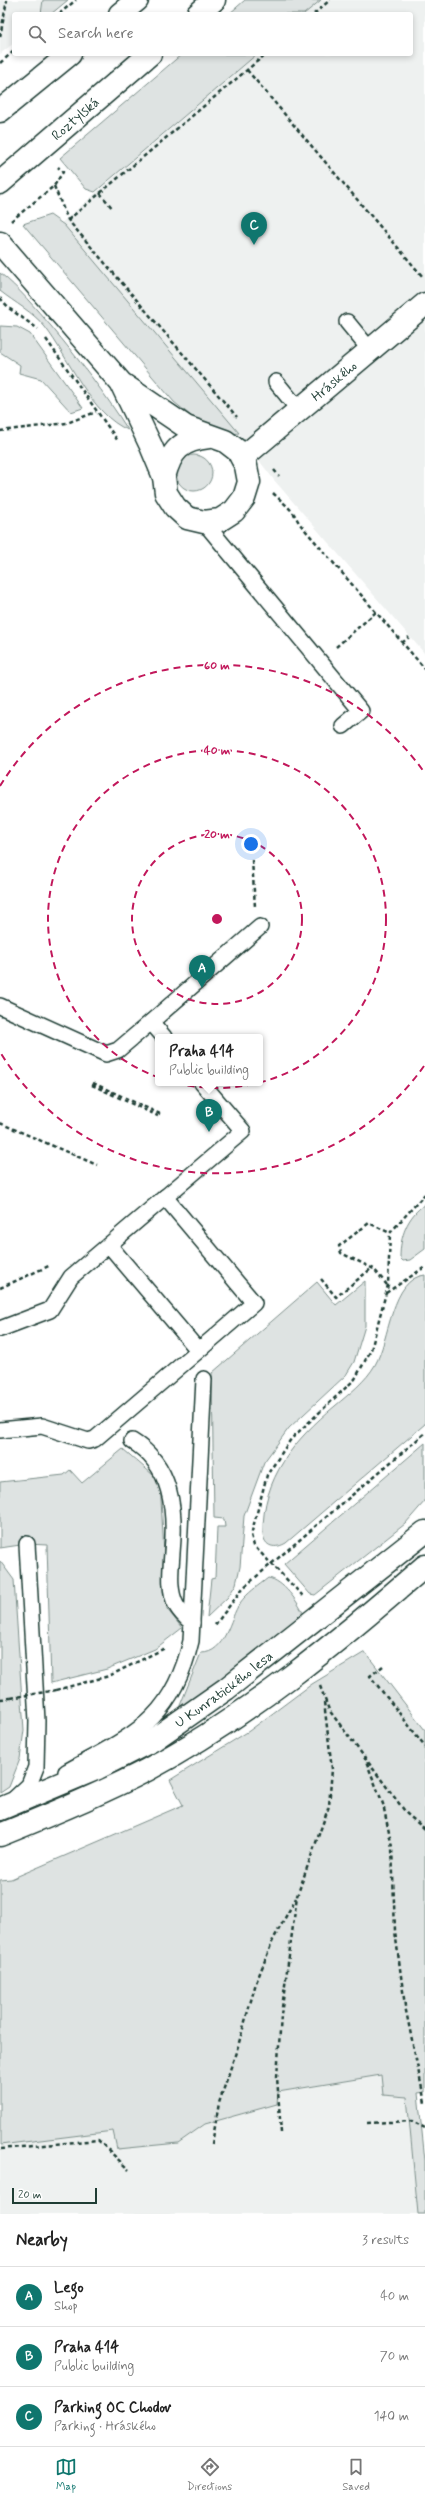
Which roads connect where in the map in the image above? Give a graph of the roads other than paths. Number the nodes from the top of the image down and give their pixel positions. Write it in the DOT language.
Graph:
graph roads {
  1 [pos="137,0"];
  2 [pos="214,0"];
  3 [pos="122,12"];
  4 [pos="200,12"];
  5 [pos="68,56"];
  6 [pos="148,56"];
  7 [pos="0,111"];
  8 [pos="0,183"];
  9 [pos="3,234"];
  10 [pos="425,304"];
  11 [pos="347,322"];
  12 [pos="370,350"];
  13 [pos="276,382"];
  14 [pos="121,383"];
  15 [pos="299,410"];
  16 [pos="209,437"];
  17 [pos="250,452"];
  18 [pos="164,477"];
  19 [pos="204,522"];
  20 [pos="343,726"];
  21 [pos="260,927"];
  22 [pos="0,1006"];
  23 [pos="151,1022"];
  24 [pos="161,1034"];
  25 [pos="205,1086"];
  26 [pos="165,1197"];
  27 [pos="109,1244"];
  28 [pos="0,1329"];
  29 [pos="198,1350"];
  30 [pos="204,1379"];
  31 [pos="0,1430"];
  32 [pos="132,1441"];
  33 [pos="425,1532"];
  34 [pos="27,1544"];
  35 [pos="425,1566"];
  36 [pos="192,1623"];
  37 [pos="2,1808"];
  38 [pos="0,1835"];
  1 -- 3 [label="street"];
  2 -- 4 [label="street"];
  5 -- 7 [label="street"];
  6 -- 8 [label="street, Roztylská"];
  9 -- 14 [label="street"];
  10 -- 12 [label="street, Hráského"];
  11 -- 12 [label="lane"];
  12 -- 15 [label="street, Hráského"];
  13 -- 15 [label="lane"];
  14 -- 16 [label="street"];
  14 -- 18 [label="street"];
  15 -- 17 [label="street, Hráského"];
  16 -- 17 [label="street"];
  16 -- 18 [label="street"];
  17 -- 19 [label="street"];
  18 -- 19 [label="street"];
  19 -- 20 [label="lane"];
  21 -- 23 [label="lane"];
  22 -- 23 [label="lane"];
  23 -- 24 [label="lane"];
  25 -- 26 [label="lane"];
  26 -- 27 [label="lane"];
  26 -- 29 [label="lane"];
  27 -- 28 [label="lane"];
  27 -- 29 [label="lane"];
  29 -- 31 [label="lane"];
  30 -- 36 [label="lane"];
  32 -- 36 [label="lane"];
  33 -- 37 [label="street, U Kunratického lesa"];
  34 -- 37 [label="lane"];
  35 -- 38 [label="street, U Kunratického lesa"];
  36 -- 37 [label="lane"];
}
